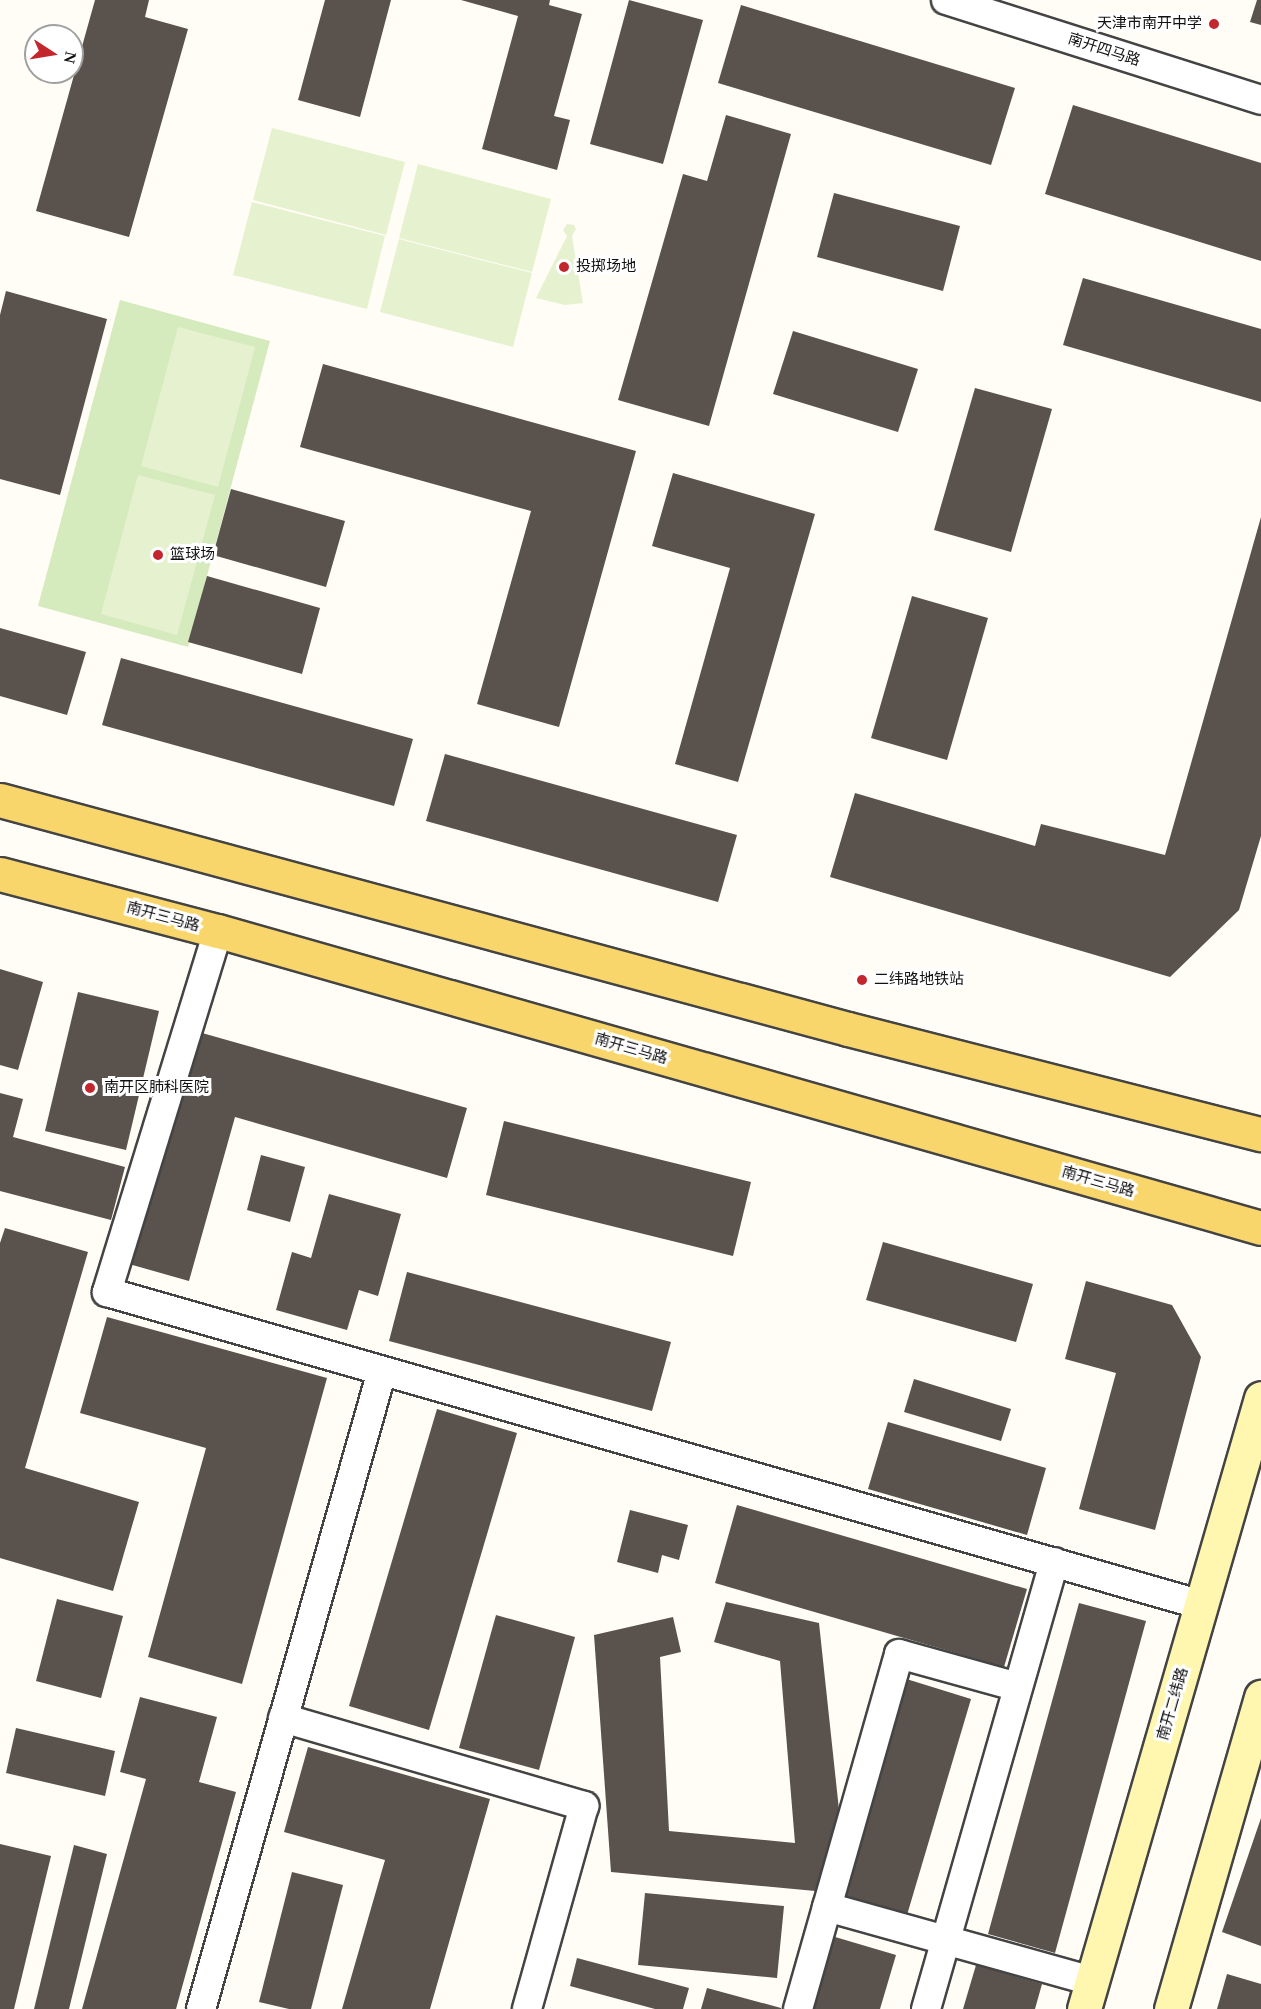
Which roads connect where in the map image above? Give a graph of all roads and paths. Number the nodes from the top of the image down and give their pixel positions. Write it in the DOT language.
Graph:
graph roads {
  1 [pos="946,0"];
  2 [pos="1261,100"];
  3 [pos="0,800"];
  4 [pos="0,874"];
  5 [pos="218,931"];
  6 [pos="1261,1134"];
  7 [pos="1261,1227"];
  8 [pos="382,1371"];
  9 [pos="1261,1398"];
  10 [pos="1054,1562"];
  11 [pos="1202,1605"];
  12 [pos="1018,1687"];
  13 [pos="1259,1713"];
  14 [pos="284,1718"];
  15 [pos="827,1907"];
  16 [pos="946,1940"];
  17 [pos="1088,1995"];
  18 [pos="201,2009"];
  19 [pos="527,2009"];
  20 [pos="798,2009"];
  21 [pos="926,2009"];
  22 [pos="1171,2009"];
  1 -- 2 [label="street, 南开四马路"];
  3 -- 6 [label="main road"];
  4 -- 5 [label="main road, 南开三马路"];
  5 -- 7 [label="main road, 南开三马路"];
  5 -- 8 [label="street"];
  8 -- 10 [label="street"];
  8 -- 14 [label="street"];
  9 -- 11 [label="main road, 南开二纬路"];
  10 -- 11 [label="street"];
  10 -- 12 [label="street"];
  11 -- 17 [label="main road, 南开二纬路"];
  12 -- 15 [label="street"];
  12 -- 16 [label="street"];
  13 -- 22 [label="main road"];
  14 -- 18 [label="street"];
  14 -- 19 [label="street"];
  15 -- 16 [label="street"];
  15 -- 20 [label="street"];
  16 -- 17 [label="street"];
  16 -- 21 [label="street"];
}
